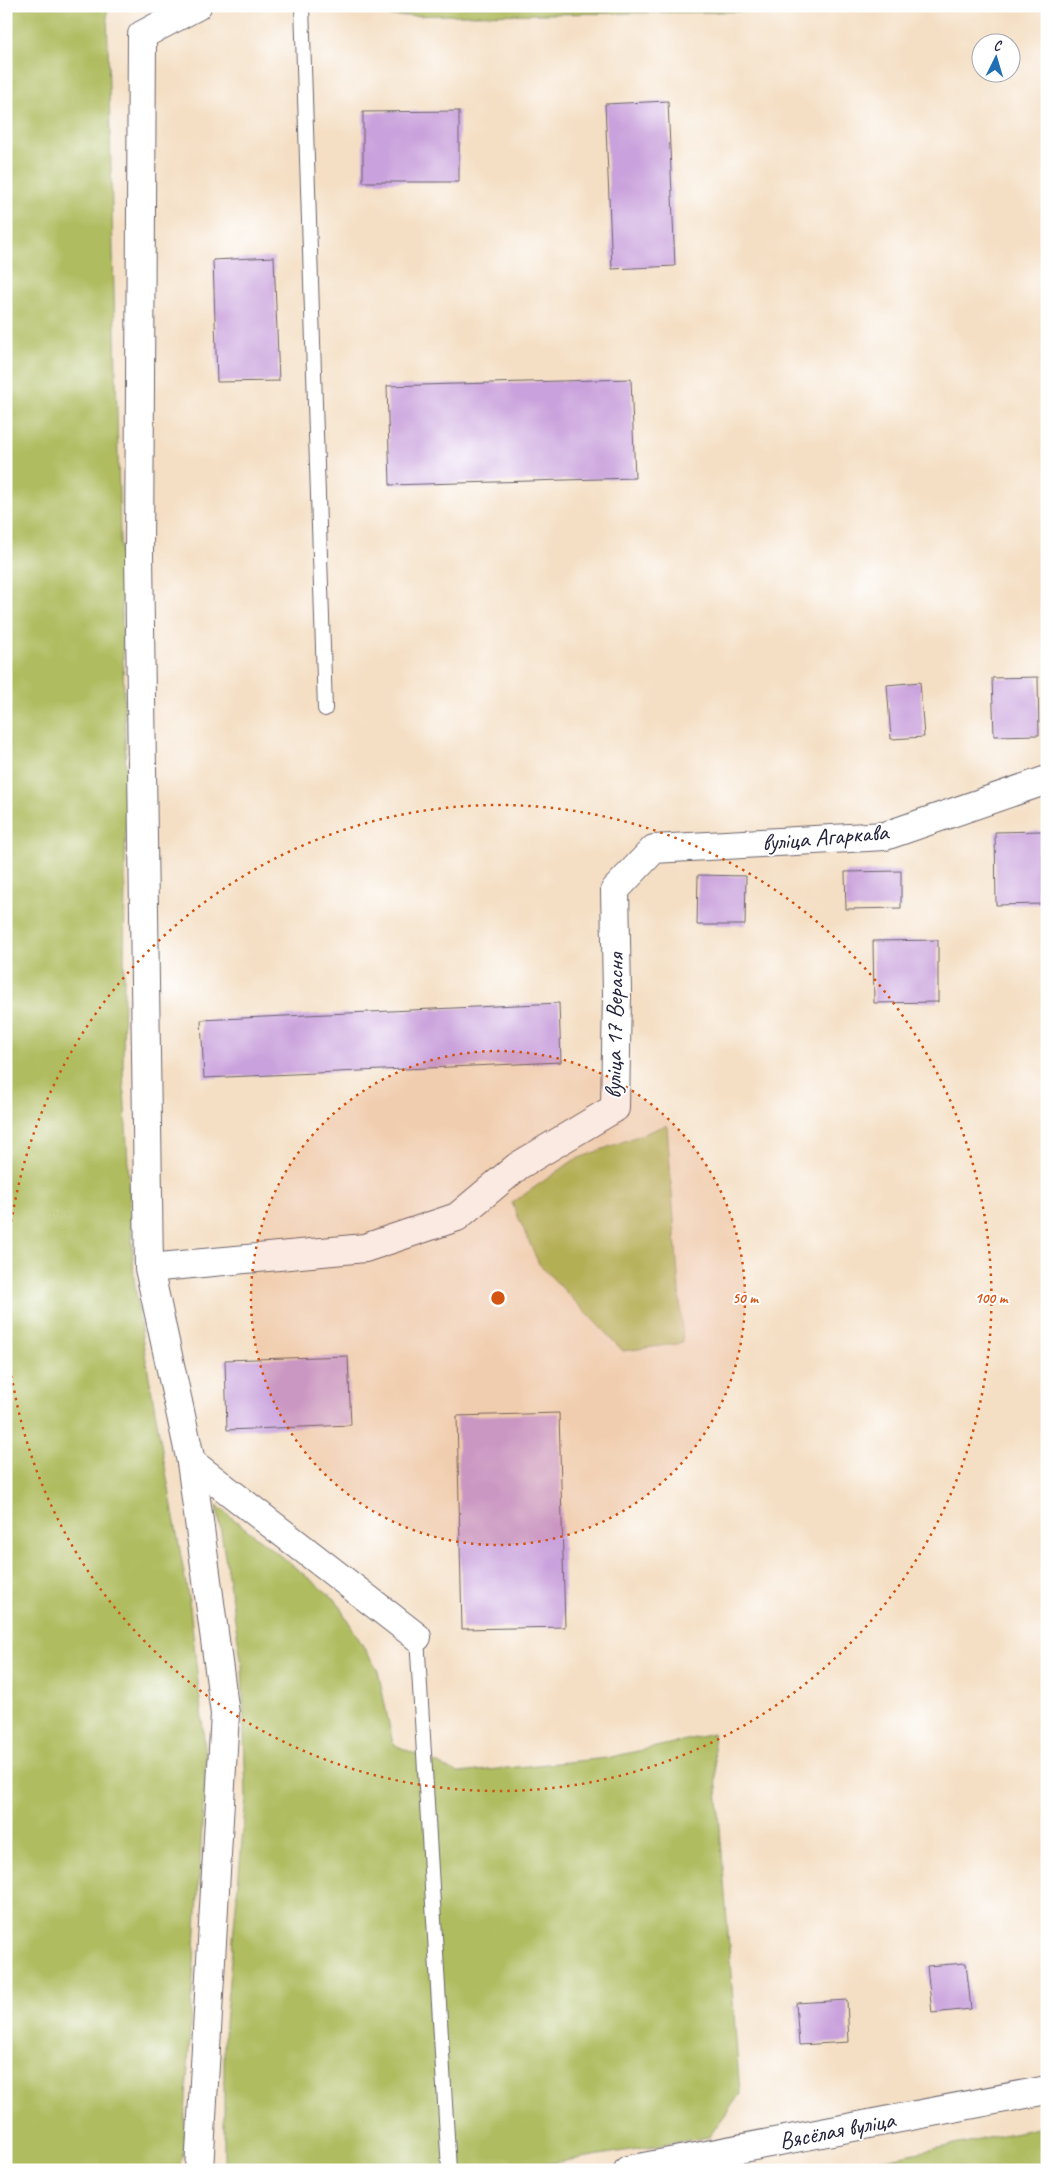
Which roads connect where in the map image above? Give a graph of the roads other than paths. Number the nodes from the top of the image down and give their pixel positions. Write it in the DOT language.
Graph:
graph roads {
  1 [pos="197,6"];
  2 [pos="302,6"];
  3 [pos="324,708"];
  4 [pos="1047,780"];
  5 [pos="654,849"];
  6 [pos="149,1268"];
  7 [pos="192,1462"];
  8 [pos="417,1637"];
  9 [pos="1047,2090"];
  10 [pos="199,2170"];
  11 [pos="449,2170"];
  12 [pos="628,2170"];
  1 -- 6 [label="street"];
  2 -- 3 [label="lane"];
  4 -- 5 [label="street, вуліца Агаркава"];
  5 -- 6 [label="street, вуліца 17 Верасня"];
  6 -- 7 [label="street"];
  7 -- 8 [label="street"];
  7 -- 10 [label="street"];
  8 -- 11 [label="lane"];
  9 -- 12 [label="street, Вясёлая вуліца"];
}
